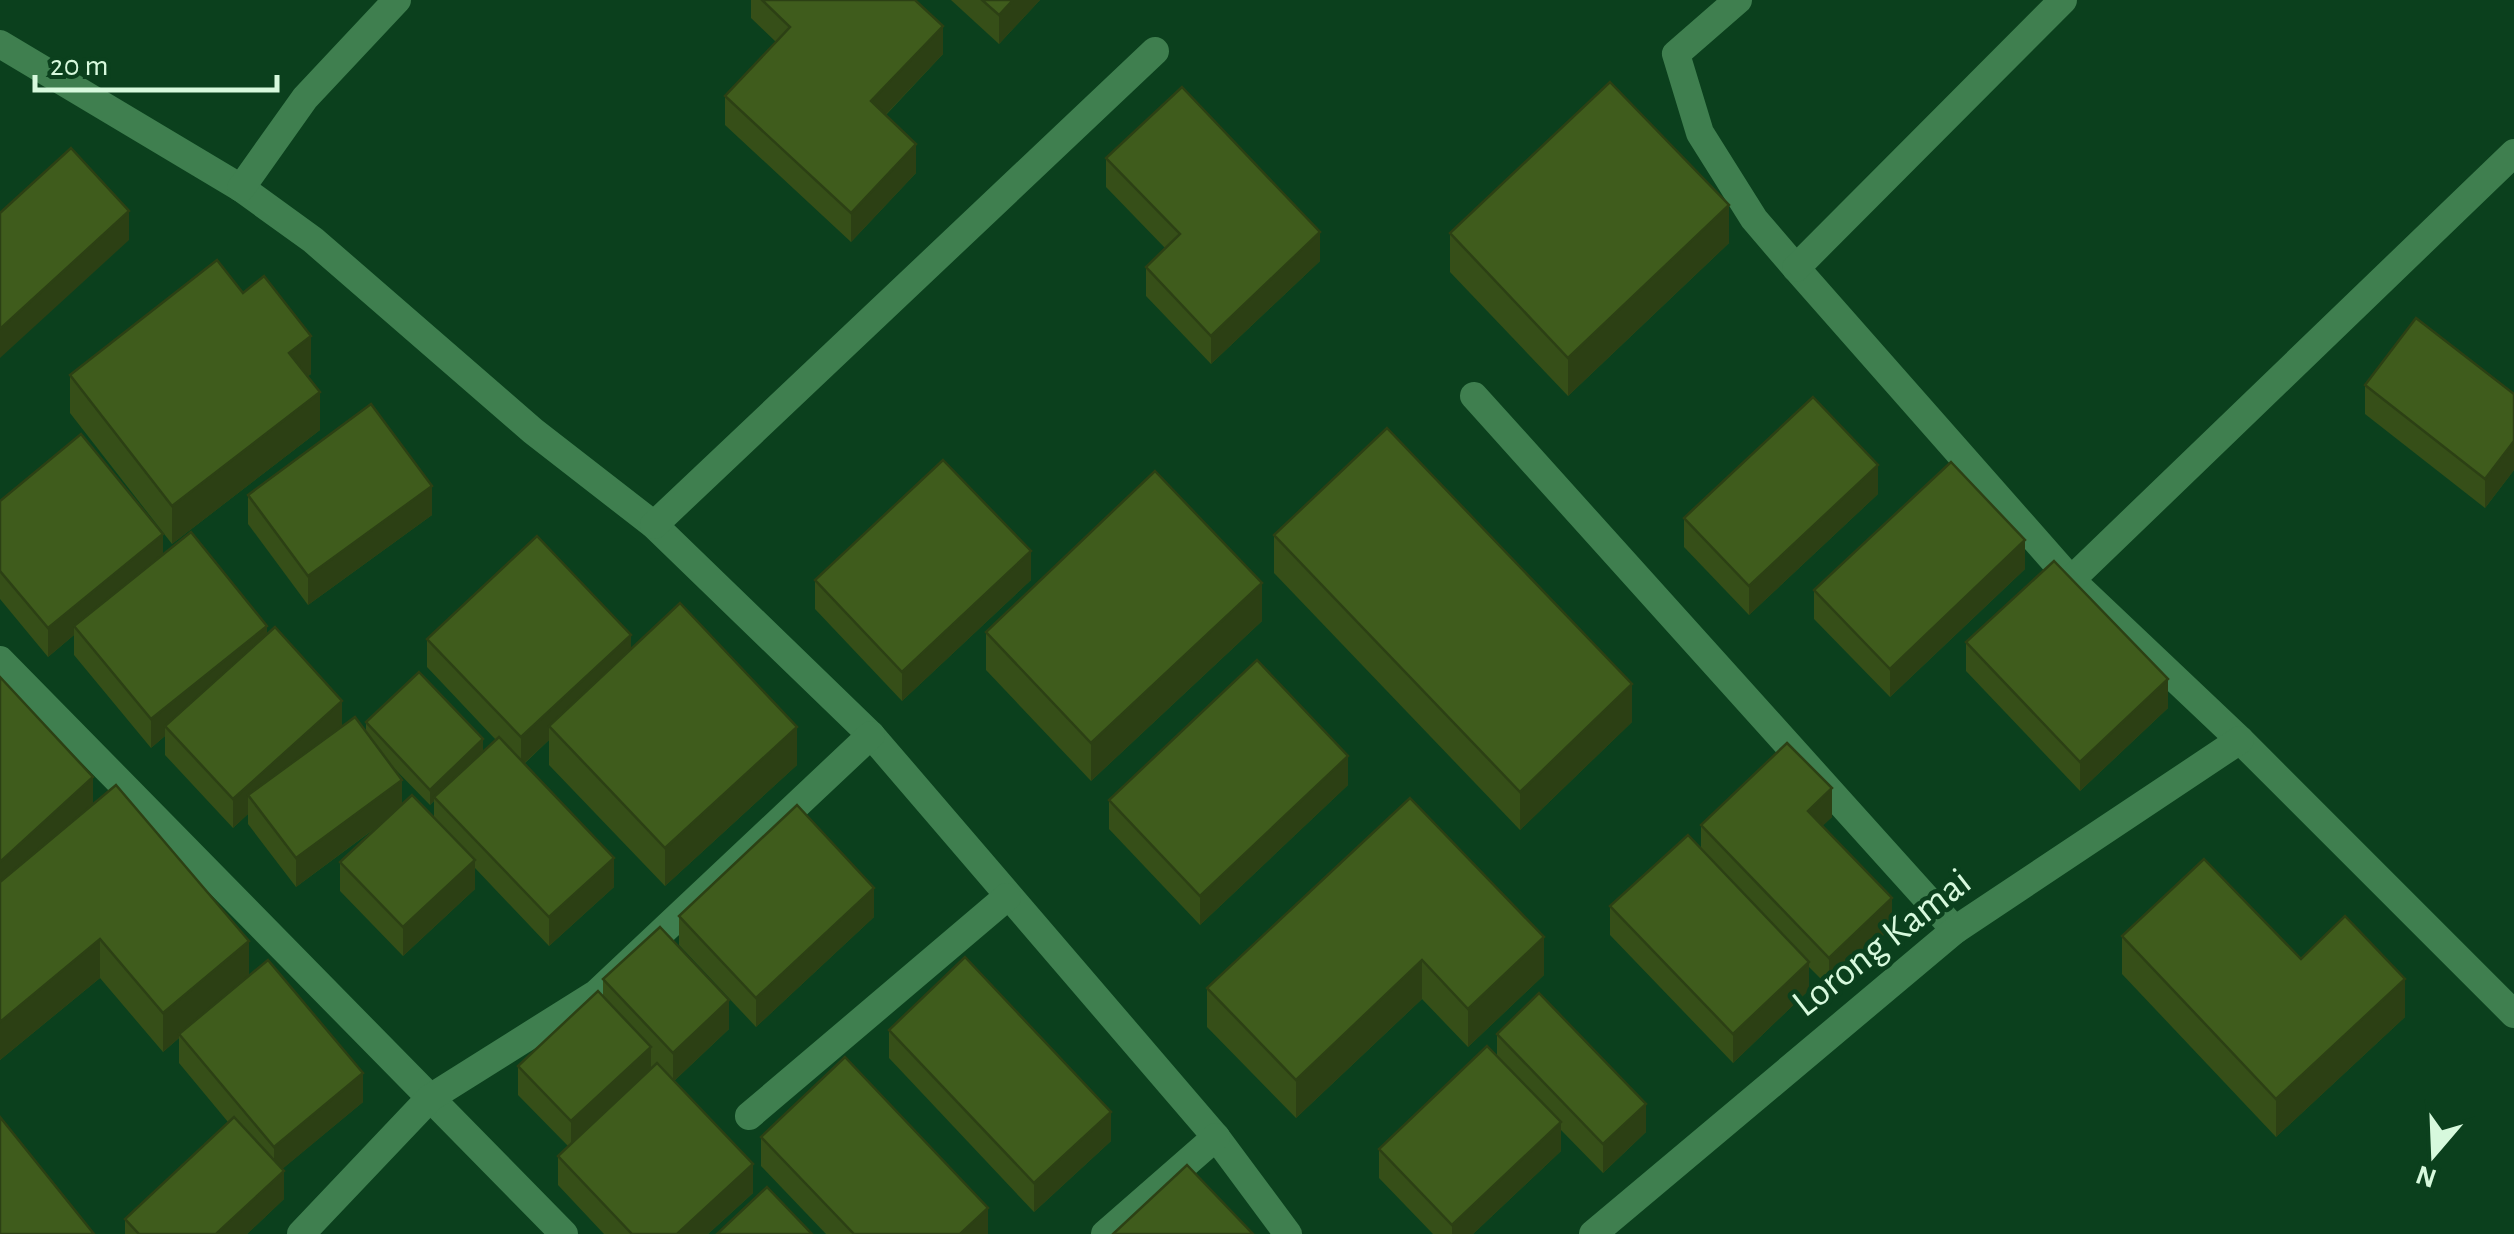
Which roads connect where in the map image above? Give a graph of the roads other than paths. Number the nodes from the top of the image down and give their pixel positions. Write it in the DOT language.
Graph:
graph roads {
  1 [pos="397,0"];
  2 [pos="1738,0"];
  3 [pos="2063,0"];
  4 [pos="0,44"];
  5 [pos="1155,51"];
  6 [pos="2514,154"];
  7 [pos="241,188"];
  8 [pos="1796,268"];
  9 [pos="1474,396"];
  10 [pos="654,525"];
  11 [pos="2071,580"];
  12 [pos="0,660"];
  13 [pos="871,735"];
  14 [pos="2240,740"];
  15 [pos="1007,897"];
  16 [pos="1955,930"];
  17 [pos="2514,1014"];
  18 [pos="430,1098"];
  19 [pos="750,1116"];
  20 [pos="1216,1137"];
  21 [pos="300,1234"];
  22 [pos="564,1234"];
  23 [pos="1105,1234"];
  24 [pos="1288,1234"];
  25 [pos="1593,1234"];
  1 -- 7 [label="street"];
  2 -- 8 [label="street"];
  3 -- 8 [label="street"];
  4 -- 7 [label="street"];
  5 -- 10 [label="street"];
  6 -- 11 [label="street"];
  7 -- 10 [label="street"];
  8 -- 11 [label="street"];
  9 -- 16 [label="street"];
  10 -- 13 [label="street"];
  11 -- 14 [label="street"];
  12 -- 18 [label="street"];
  13 -- 15 [label="street"];
  13 -- 18 [label="street"];
  14 -- 16 [label="street, Lorong Kamai"];
  14 -- 17 [label="street"];
  15 -- 19 [label="street"];
  15 -- 20 [label="street"];
  16 -- 25 [label="street, Lorong Kamai"];
  18 -- 21 [label="street"];
  18 -- 22 [label="street"];
  20 -- 23 [label="street"];
  20 -- 24 [label="street"];
}
